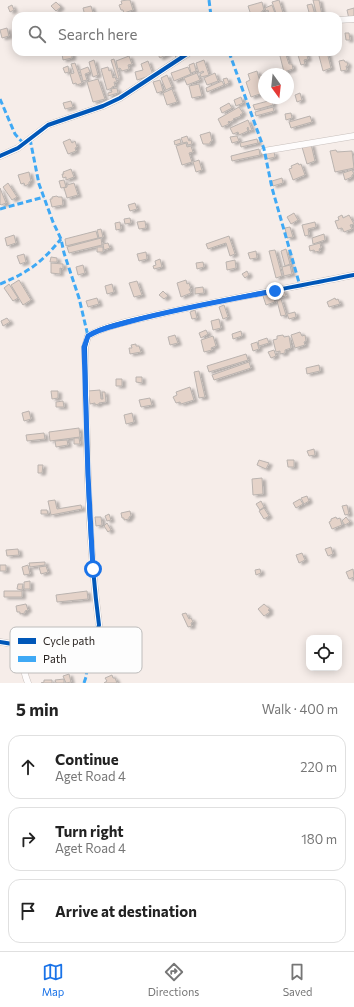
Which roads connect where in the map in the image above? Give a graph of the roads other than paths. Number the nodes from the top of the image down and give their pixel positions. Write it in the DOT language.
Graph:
graph roads {
  1 [pos="354,19"];
  2 [pos="342,20"];
  3 [pos="184,56"];
  4 [pos="354,136"];
  5 [pos="264,151"];
  6 [pos="0,156"];
  7 [pos="354,275"];
  8 [pos="99,627"];
  9 [pos="0,642"];
  10 [pos="10,644"];
  11 [pos="24,673"];
  12 [pos="28,683"];
  1 -- 2 [label="street"];
  3 -- 6 [label="street"];
  4 -- 5 [label="street"];
  7 -- 8 [label="street"];
  9 -- 10 [label="street"];
  11 -- 12 [label="street"];
}
